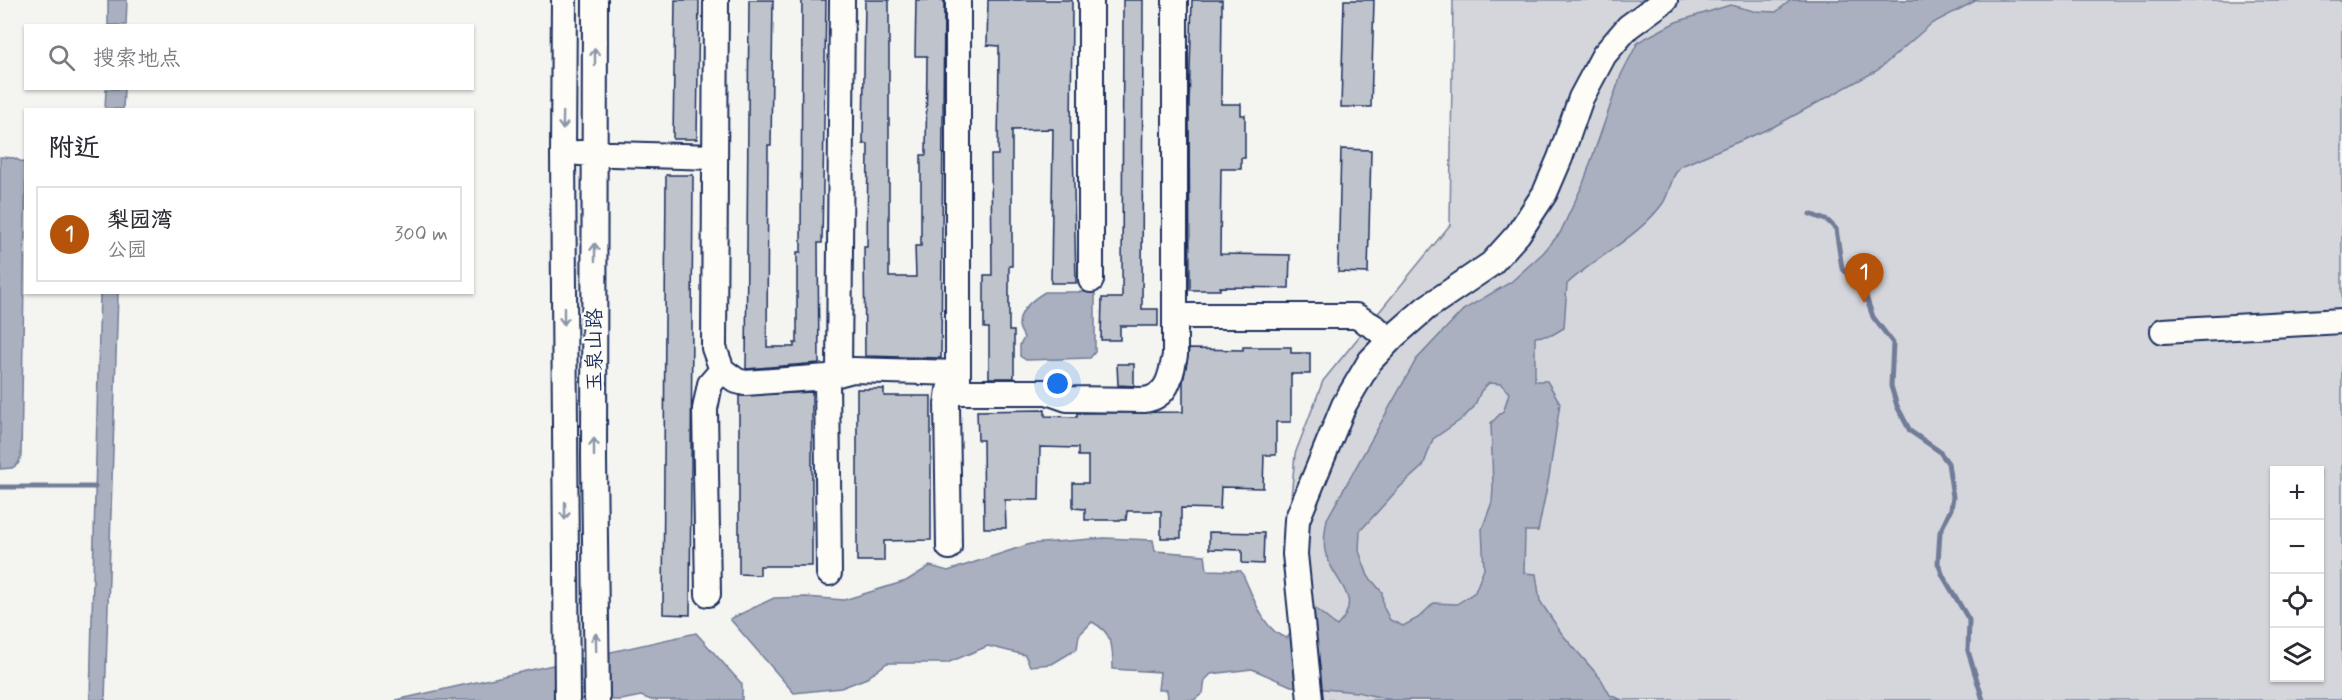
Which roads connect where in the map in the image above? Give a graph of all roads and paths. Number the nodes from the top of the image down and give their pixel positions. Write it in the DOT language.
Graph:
graph roads {
  1 [pos="564,0"];
  2 [pos="595,0"];
  3 [pos="716,0"];
  4 [pos="842,0"];
  5 [pos="958,0"];
  6 [pos="1091,0"];
  7 [pos="1175,0"];
  8 [pos="1665,0"];
  9 [pos="562,152"];
  10 [pos="596,154"];
  11 [pos="715,157"];
  12 [pos="1091,280"];
  13 [pos="1175,316"];
  14 [pos="2342,321"];
  15 [pos="2163,331"];
  16 [pos="1389,340"];
  17 [pos="722,370"];
  18 [pos="958,373"];
  19 [pos="833,375"];
  20 [pos="949,548"];
  21 [pos="829,573"];
  22 [pos="708,594"];
  23 [pos="567,700"];
  24 [pos="597,700"];
  25 [pos="1310,700"];
  1 -- 9 [label="street, 玉泉山路, one-way"];
  10 -- 2 [label="street, 玉泉山路, one-way"];
  3 -- 11 [label="street"];
  4 -- 19 [label="street"];
  5 -- 18 [label="street"];
  6 -- 12 [label="street"];
  7 -- 13 [label="street"];
  8 -- 16 [label="street"];
  9 -- 10 [label="street"];
  9 -- 23 [label="street, 玉泉山路, one-way"];
  10 -- 11 [label="street"];
  24 -- 10 [label="street, 玉泉山路, one-way"];
  11 -- 17 [label="street"];
  13 -- 16 [label="street"];
  13 -- 18 [label="street"];
  14 -- 15 [label="street"];
  16 -- 25 [label="street"];
  17 -- 19 [label="street"];
  17 -- 22 [label="street"];
  18 -- 19 [label="street"];
  18 -- 20 [label="street"];
  19 -- 21 [label="street"];
}
